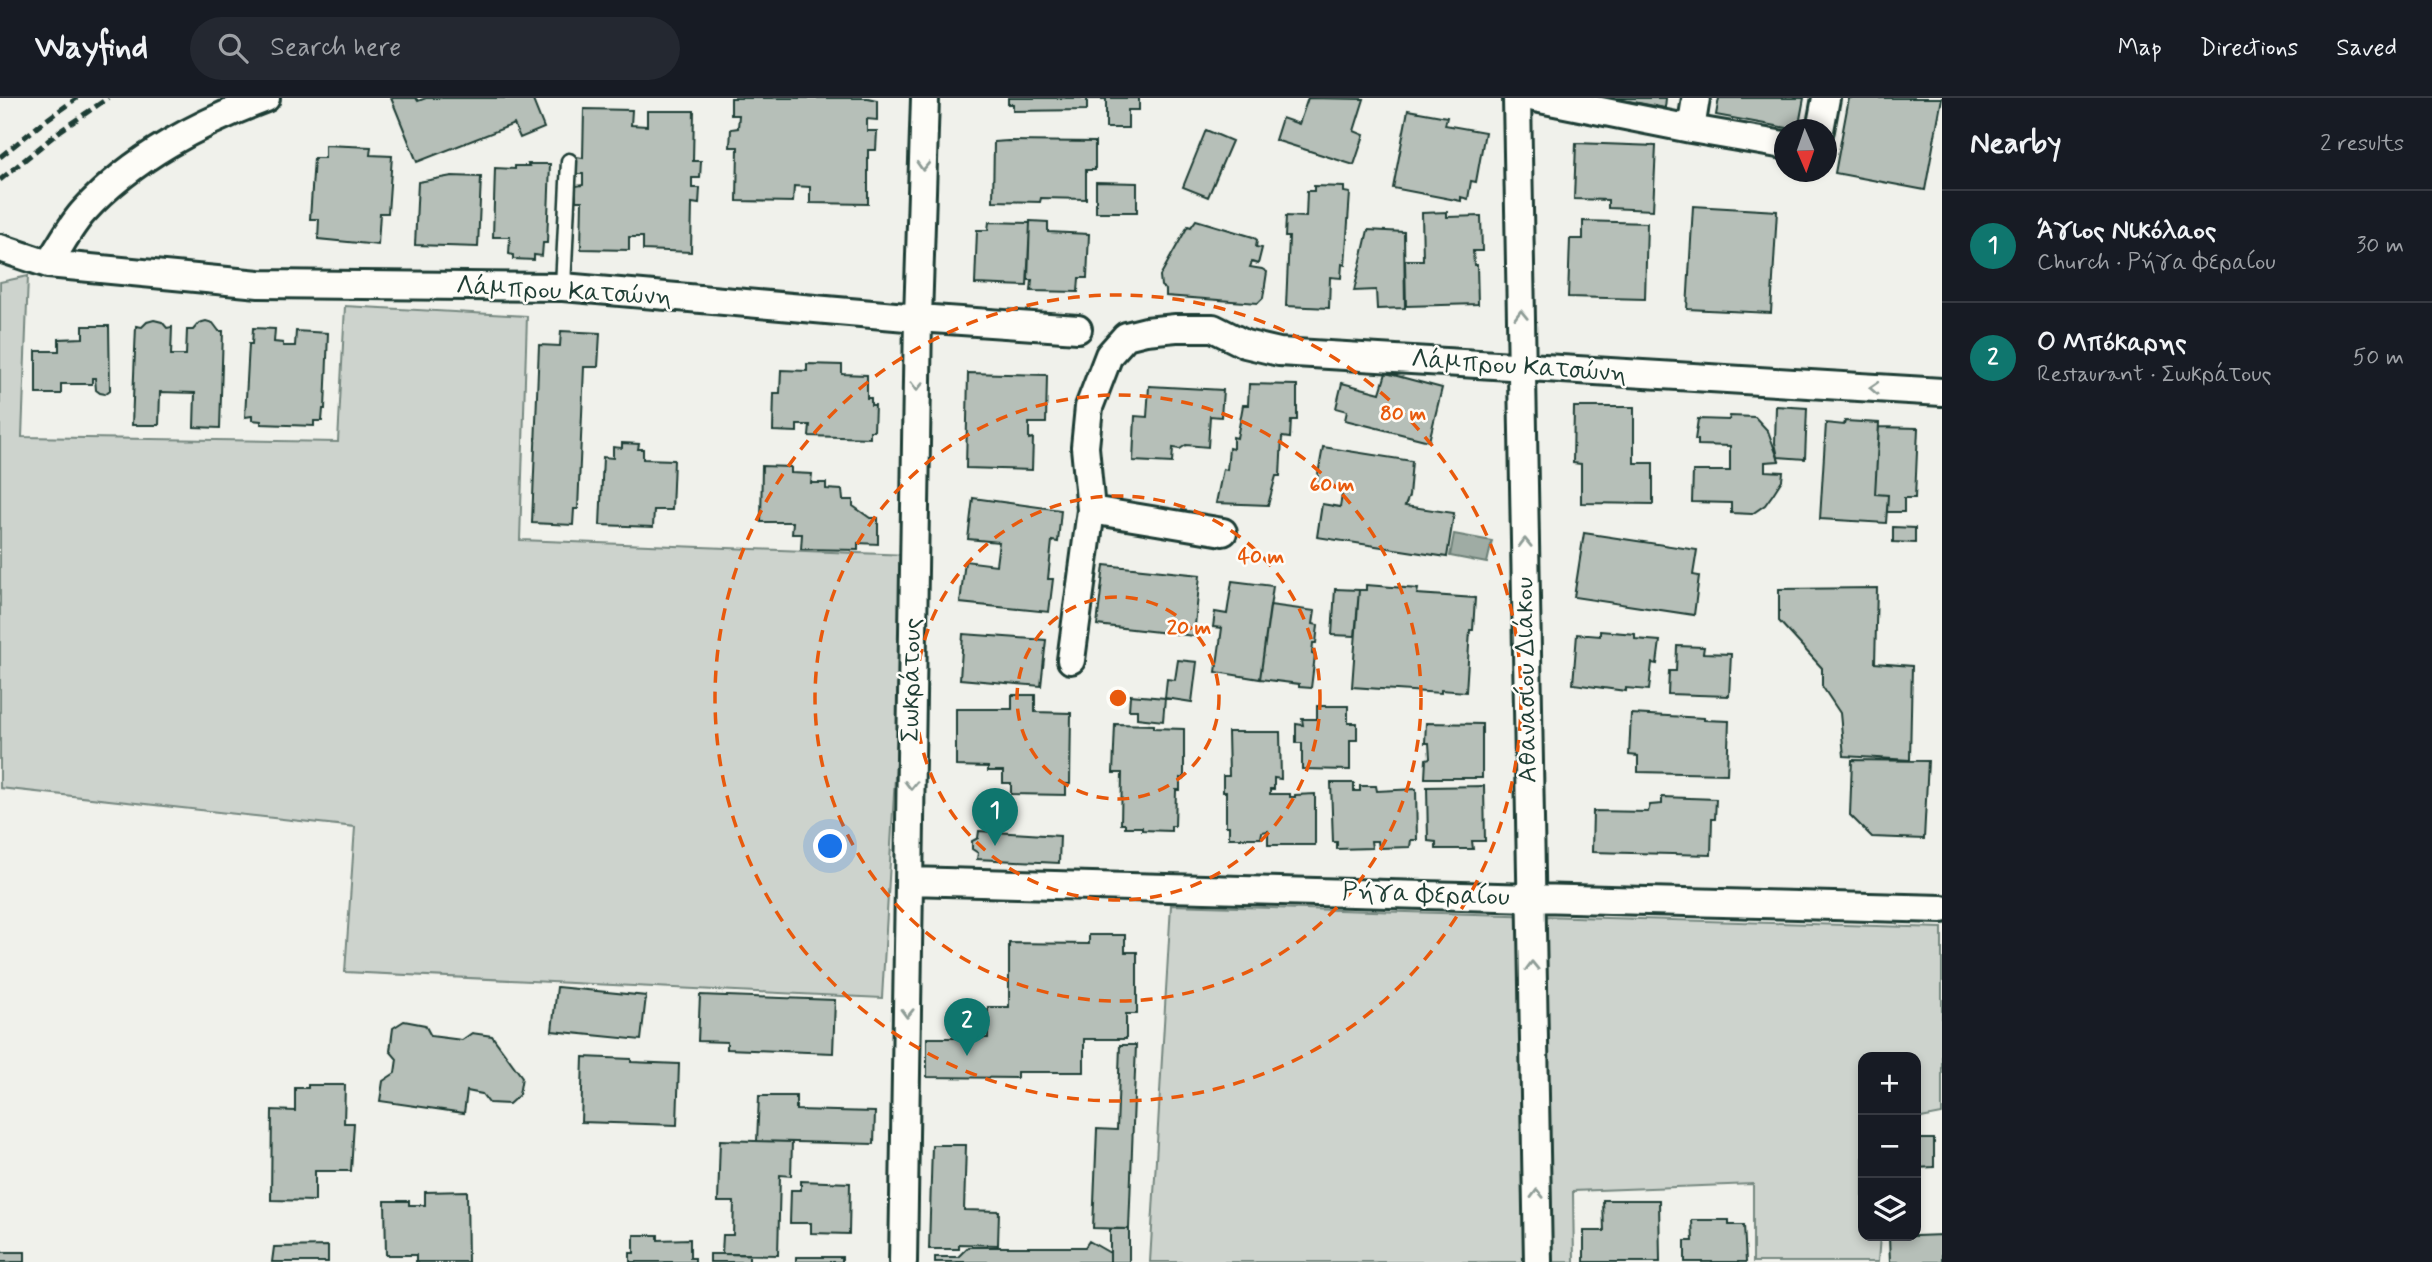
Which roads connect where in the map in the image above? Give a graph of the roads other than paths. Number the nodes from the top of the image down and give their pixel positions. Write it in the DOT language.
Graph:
graph roads {
  1 [pos="266,98"];
  2 [pos="925,98"];
  3 [pos="1517,98"];
  4 [pos="1535,98"];
  5 [pos="1696,98"];
  6 [pos="1826,98"];
  7 [pos="1821,119"];
  8 [pos="1690,129"];
  9 [pos="1774,143"];
  10 [pos="569,160"];
  11 [pos="0,248"];
  12 [pos="48,264"];
  13 [pos="563,287"];
  14 [pos="918,318"];
  15 [pos="1078,329"];
  16 [pos="1522,368"];
  17 [pos="1942,392"];
  18 [pos="1091,510"];
  19 [pos="1223,532"];
  20 [pos="1071,660"];
  21 [pos="909,881"];
  22 [pos="1531,898"];
  23 [pos="1942,909"];
  24 [pos="903,1262"];
  25 [pos="1538,1262"];
  1 -- 12 [label="street"];
  2 -- 14 [label="street, Σωκράτους, one-way"];
  16 -- 3 [label="street, Αθανασίου Διάκου, one-way"];
  4 -- 8 [label="street"];
  5 -- 8 [label="street"];
  6 -- 7 [label="street"];
  8 -- 9 [label="street"];
  10 -- 13 [label="lane"];
  11 -- 12 [label="street, Λάμπρου Κατσώνη"];
  12 -- 13 [label="street, Λάμπρου Κατσώνη"];
  13 -- 14 [label="street, Λάμπρου Κατσώνη"];
  14 -- 15 [label="street, Λάμπρου Κατσώνη"];
  14 -- 21 [label="street, Σωκράτους, one-way"];
  17 -- 16 [label="street, Λάμπρου Κατσώνη, one-way"];
  16 -- 18 [label="street, Λάμπρου Κατσώνη"];
  22 -- 16 [label="street, Αθανασίου Διάκου, one-way"];
  18 -- 19 [label="street"];
  18 -- 20 [label="street"];
  21 -- 22 [label="street, Ρήγα Φεραίου"];
  21 -- 24 [label="street, Σωκράτους, one-way"];
  22 -- 23 [label="street, Ρήγα Φεραίου"];
  25 -- 22 [label="street, Αθανασίου Διάκου, one-way"];
}
